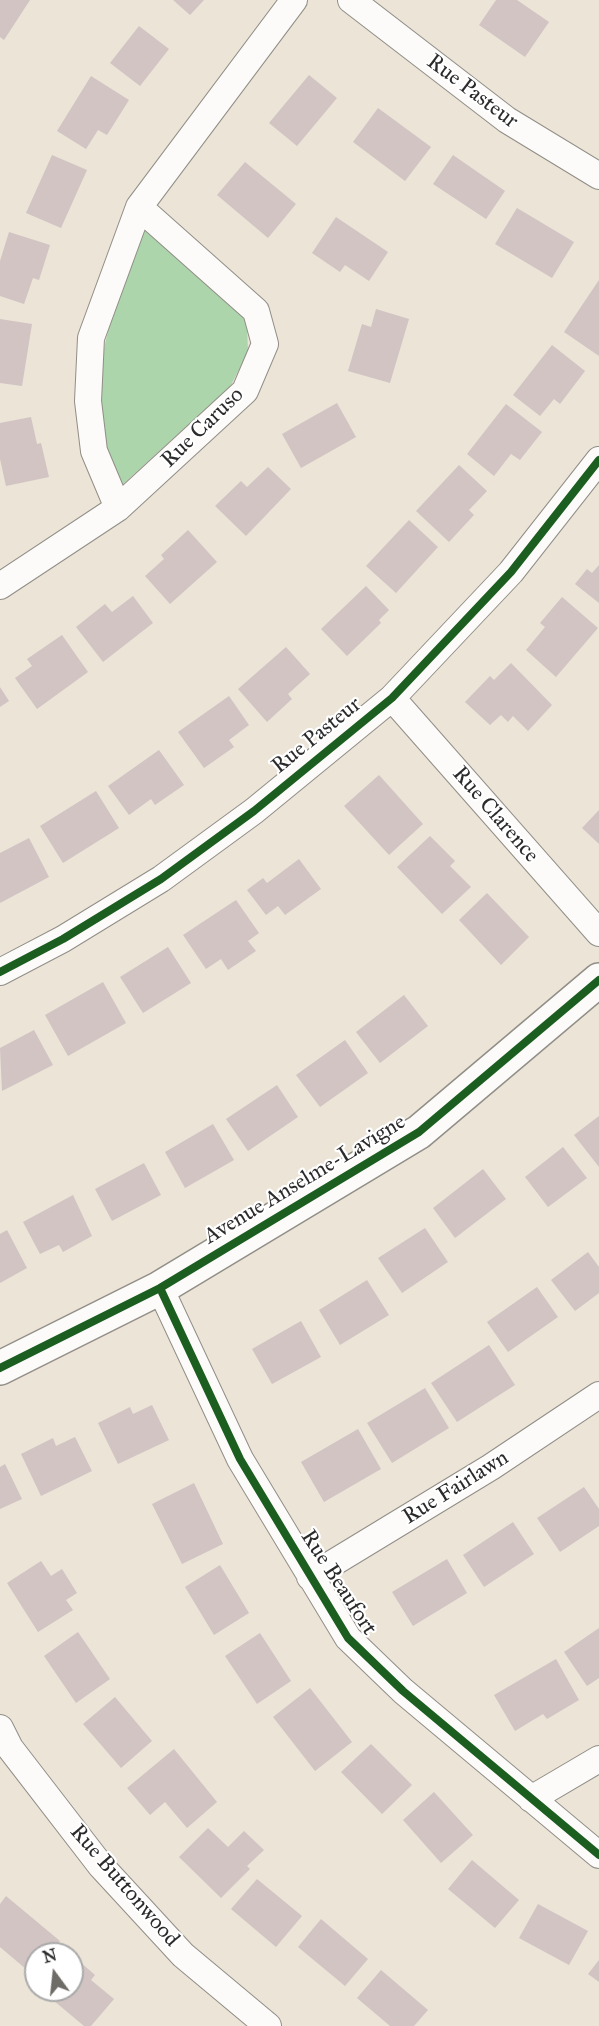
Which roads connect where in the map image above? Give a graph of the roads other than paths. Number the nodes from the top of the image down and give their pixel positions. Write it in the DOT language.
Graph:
graph roads {
  1 [pos="294,0"];
  2 [pos="351,0"];
  3 [pos="599,176"];
  4 [pos="139,207"];
  5 [pos="599,460"];
  6 [pos="118,508"];
  7 [pos="0,586"];
  8 [pos="392,698"];
  9 [pos="599,933"];
  10 [pos="0,972"];
  11 [pos="599,980"];
  12 [pos="159,1288"];
  13 [pos="0,1368"];
  14 [pos="599,1395"];
  15 [pos="310,1577"];
  16 [pos="3,1743"];
  17 [pos="599,1759"];
  18 [pos="531,1799"];
  19 [pos="599,1856"];
  20 [pos="268,2026"];
  1 -- 4 [label="street"];
  2 -- 3 [label="street, Rue Pasteur"];
  4 -- 6 [label="street"];
  4 -- 6 [label="street, Rue Caruso"];
  5 -- 8 [label="street, Rue Pasteur"];
  6 -- 7 [label="street, Rue Caruso"];
  8 -- 9 [label="street, Rue Clarence"];
  8 -- 10 [label="street, Rue Pasteur"];
  11 -- 12 [label="street, Avenue Anselme-Lavigne"];
  12 -- 13 [label="street, Avenue Anselme-Lavigne"];
  12 -- 15 [label="street, Rue Beaufort"];
  14 -- 15 [label="street, Rue Fairlawn"];
  15 -- 18 [label="street, Rue Beaufort"];
  16 -- 20 [label="street, Rue Buttonwood"];
  17 -- 18 [label="street"];
  18 -- 19 [label="street, Rue Beaufort"];
}
